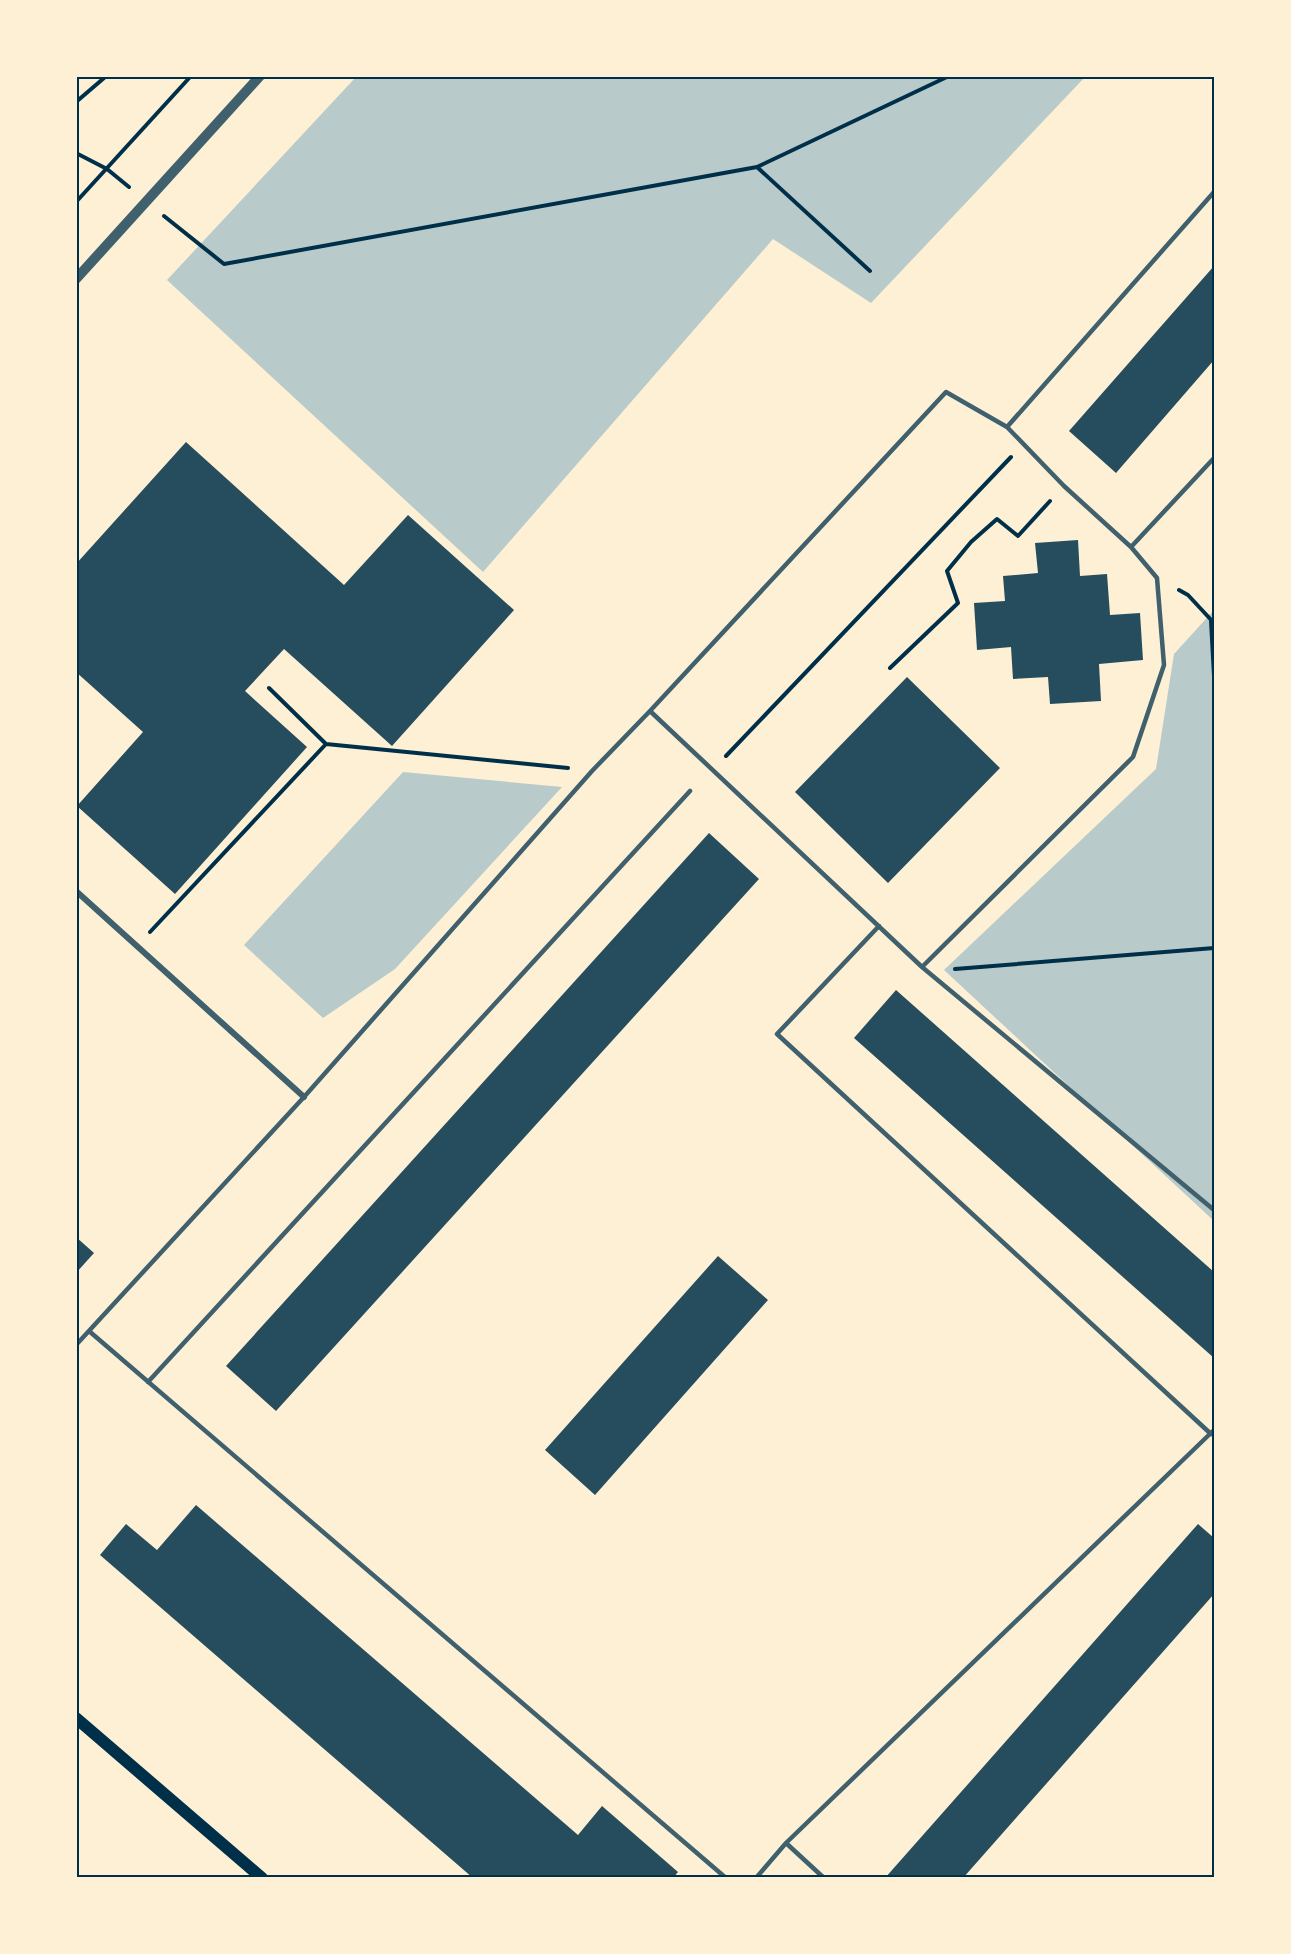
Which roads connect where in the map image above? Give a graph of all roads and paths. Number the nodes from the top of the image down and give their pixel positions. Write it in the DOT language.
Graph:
graph roads {
  1 [pos="101,76"];
  2 [pos="191,76"];
  3 [pos="260,76"];
  4 [pos="948,76"];
  5 [pos="76,102"];
  6 [pos="757,167"];
  7 [pos="1215,192"];
  8 [pos="76,202"];
  9 [pos="224,264"];
  10 [pos="870,271"];
  11 [pos="76,279"];
  12 [pos="1007,427"];
  13 [pos="1023,444"];
  14 [pos="1215,458"];
  15 [pos="1064,486"];
  16 [pos="1131,547"];
  17 [pos="1157,578"];
  18 [pos="1213,622"];
  19 [pos="890,668"];
  20 [pos="1215,676"];
  21 [pos="269,688"];
  22 [pos="650,711"];
  23 [pos="326,744"];
  24 [pos="712,770"];
  25 [pos="592,771"];
  26 [pos="690,791"];
  27 [pos="76,891"];
  28 [pos="879,926"];
  29 [pos="137,945"];
  30 [pos="1215,948"];
  31 [pos="922,967"];
  32 [pos="304,1097"];
  33 [pos="1215,1210"];
  34 [pos="89,1331"];
  35 [pos="76,1345"];
  36 [pos="148,1382"];
  37 [pos="1213,1432"];
  38 [pos="76,1718"];
  39 [pos="786,1843"];
  40 [pos="262,1878"];
  41 [pos="726,1878"];
  42 [pos="756,1878"];
  43 [pos="824,1878"];
  1 -- 5 [label="path"];
  2 -- 8 [label="path"];
  3 -- 11 [label="street"];
  4 -- 6 [label="path"];
  6 -- 9 [label="path"];
  6 -- 10 [label="path"];
  7 -- 12 [label="lane"];
  12 -- 13 [label="lane"];
  12 -- 22 [label="lane"];
  13 -- 15 [label="lane"];
  13 -- 24 [label="path"];
  14 -- 16 [label="lane"];
  15 -- 16 [label="lane"];
  15 -- 19 [label="path"];
  16 -- 17 [label="lane"];
  17 -- 18 [label="path"];
  17 -- 31 [label="lane"];
  18 -- 20 [label="path"];
  21 -- 23 [label="path"];
  22 -- 24 [label="lane"];
  22 -- 25 [label="lane"];
  23 -- 25 [label="path"];
  23 -- 29 [label="path"];
  24 -- 28 [label="lane"];
  25 -- 32 [label="lane"];
  26 -- 36 [label="lane"];
  27 -- 29 [label="street"];
  28 -- 31 [label="lane"];
  28 -- 37 [label="lane"];
  29 -- 32 [label="street"];
  30 -- 31 [label="path"];
  31 -- 33 [label="lane"];
  32 -- 34 [label="lane"];
  34 -- 35 [label="lane"];
  34 -- 36 [label="lane"];
  36 -- 41 [label="lane"];
  37 -- 39 [label="lane"];
  38 -- 40 [label="main road"];
  39 -- 42 [label="lane"];
  39 -- 43 [label="lane"];
}
